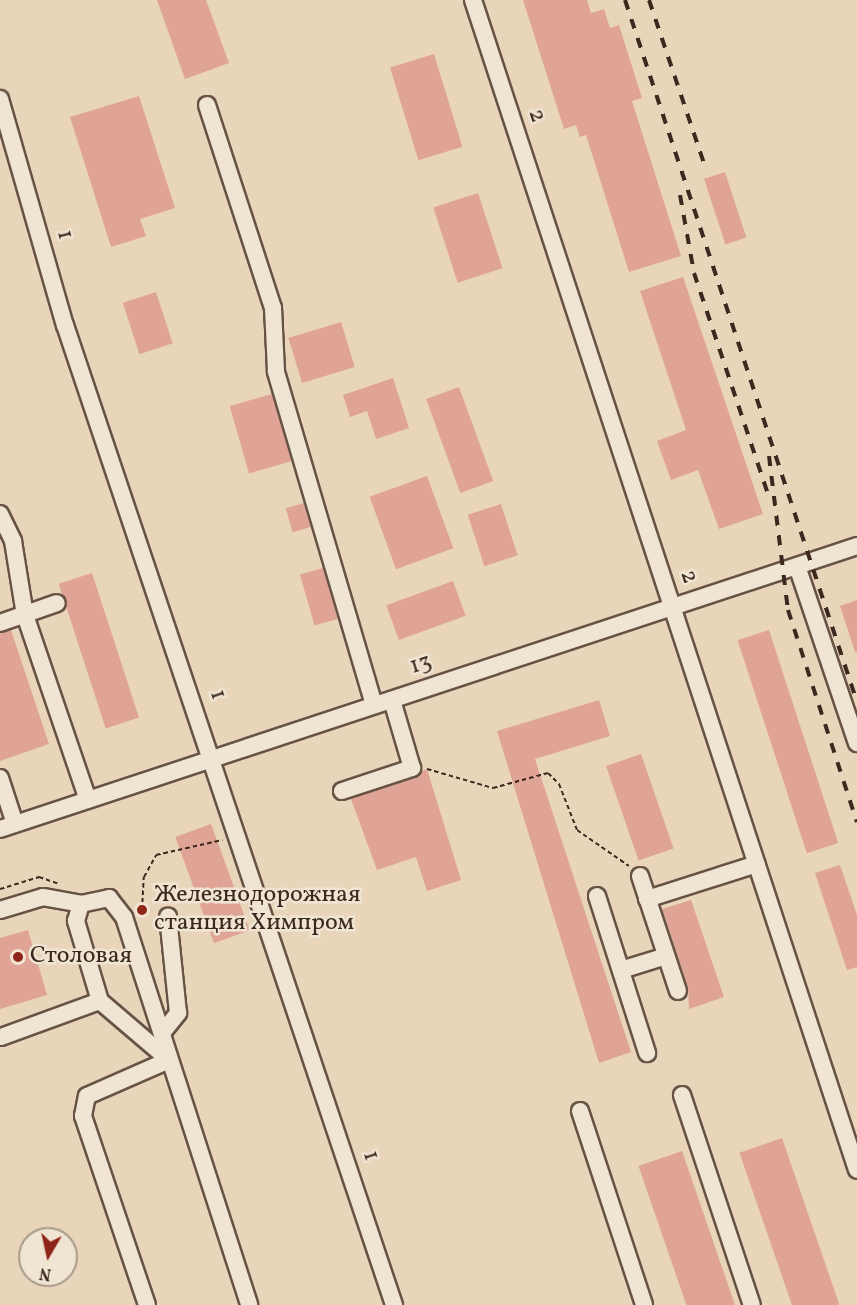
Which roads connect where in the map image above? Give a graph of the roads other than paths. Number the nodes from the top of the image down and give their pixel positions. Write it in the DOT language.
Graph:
graph roads {
  1 [pos="473,0"];
  2 [pos="0,99"];
  3 [pos="207,105"];
  4 [pos="0,514"];
  5 [pos="857,546"];
  6 [pos="797,566"];
  7 [pos="57,603"];
  8 [pos="673,607"];
  9 [pos="25,615"];
  10 [pos="0,623"];
  11 [pos="392,700"];
  12 [pos="374,705"];
  13 [pos="857,743"];
  14 [pos="214,759"];
  15 [pos="0,778"];
  16 [pos="342,791"];
  17 [pos="88,800"];
  18 [pos="8,827"];
  19 [pos="757,864"];
  20 [pos="640,876"];
  21 [pos="597,896"];
  22 [pos="647,899"];
  23 [pos="81,904"];
  24 [pos="0,910"];
  25 [pos="168,917"];
  26 [pos="666,956"];
  27 [pos="621,970"];
  28 [pos="678,991"];
  29 [pos="100,1001"];
  30 [pos="162,1033"];
  31 [pos="2,1037"];
  32 [pos="647,1053"];
  33 [pos="168,1060"];
  34 [pos="682,1095"];
  35 [pos="580,1111"];
  36 [pos="857,1170"];
  37 [pos="147,1305"];
  38 [pos="249,1305"];
  39 [pos="394,1305"];
  40 [pos="644,1305"];
  41 [pos="752,1305"];
  1 -- 8 [label="street, 2"];
  2 -- 14 [label="street, 1"];
  3 -- 12 [label="street"];
  4 -- 9 [label="street"];
  5 -- 6 [label="street, 13"];
  6 -- 8 [label="street, 13"];
  6 -- 13 [label="street"];
  7 -- 9 [label="street"];
  8 -- 11 [label="street, 13"];
  8 -- 19 [label="street, 2"];
  9 -- 10 [label="street"];
  9 -- 17 [label="street"];
  11 -- 12 [label="street, 13"];
  11 -- 16 [label="street"];
  12 -- 14 [label="street, 13"];
  14 -- 17 [label="street, 13"];
  14 -- 39 [label="street, 1"];
  15 -- 18 [label="street"];
  17 -- 18 [label="street, 13"];
  19 -- 22 [label="street"];
  19 -- 36 [label="street, 2"];
  20 -- 22 [label="street"];
  21 -- 27 [label="street"];
  22 -- 26 [label="street"];
  23 -- 24 [label="street"];
  23 -- 29 [label="street"];
  23 -- 30 [label="street"];
  25 -- 30 [label="street"];
  26 -- 27 [label="street"];
  26 -- 28 [label="street"];
  27 -- 32 [label="street"];
  29 -- 31 [label="street"];
  29 -- 33 [label="street"];
  30 -- 33 [label="street"];
  33 -- 37 [label="street"];
  33 -- 38 [label="street"];
  34 -- 41 [label="street"];
  35 -- 40 [label="street"];
}
